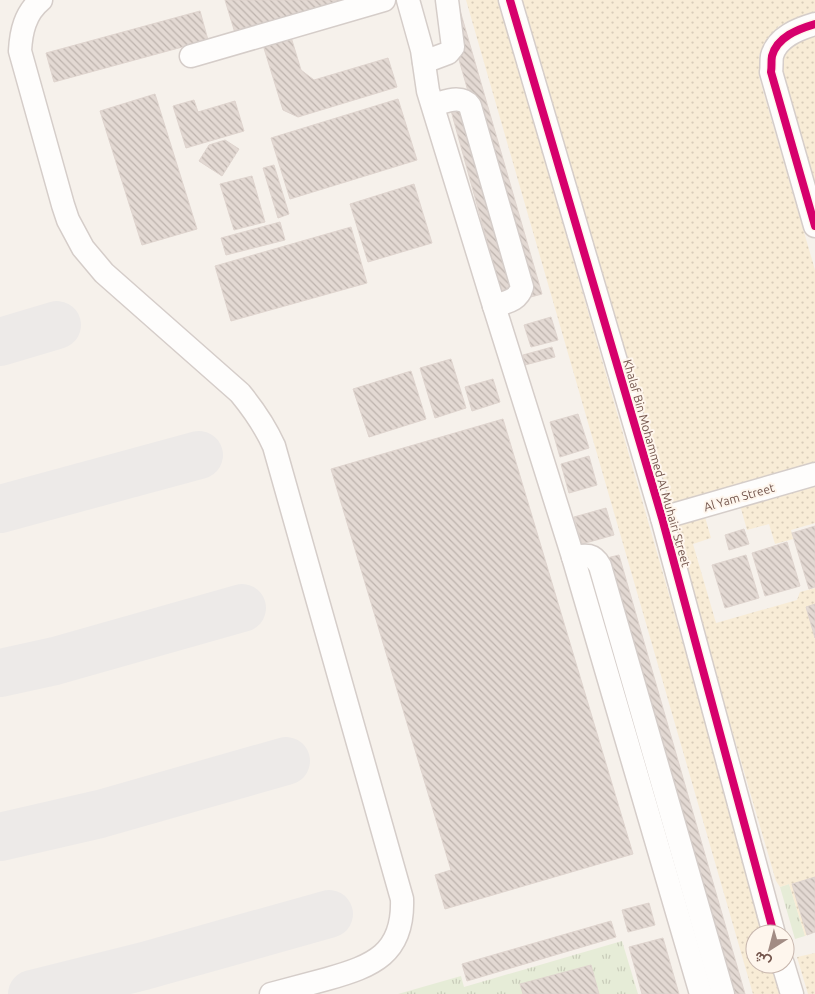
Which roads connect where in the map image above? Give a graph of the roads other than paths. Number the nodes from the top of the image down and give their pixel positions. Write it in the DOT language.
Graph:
graph roads {
  1 [pos="41,0"];
  2 [pos="384,0"];
  3 [pos="408,0"];
  4 [pos="447,0"];
  5 [pos="510,0"];
  6 [pos="815,24"];
  7 [pos="191,56"];
  8 [pos="424,62"];
  9 [pos="433,105"];
  10 [pos="815,226"];
  11 [pos="494,306"];
  12 [pos="815,474"];
  13 [pos="662,518"];
  14 [pos="573,557"];
  15 [pos="771,924"];
  16 [pos="786,974"];
  17 [pos="271,994"];
  18 [pos="701,994"];
  19 [pos="723,994"];
  20 [pos="792,994"];
  1 -- 17 [label="street"];
  2 -- 7 [label="street"];
  3 -- 8 [label="street"];
  4 -- 8 [label="street"];
  5 -- 13 [label="street, Khalaf Bin Mohammed Al Muhairi Street"];
  6 -- 10 [label="street"];
  8 -- 9 [label="street"];
  9 -- 11 [label="street"];
  9 -- 11 [label="street"];
  11 -- 14 [label="street"];
  12 -- 13 [label="street, Al Yam Street"];
  13 -- 15 [label="street, Khalaf Bin Mohammed Al Muhairi Street"];
  14 -- 18 [label="street"];
  14 -- 19 [label="street"];
  16 -- 20 [label="street"];
}
